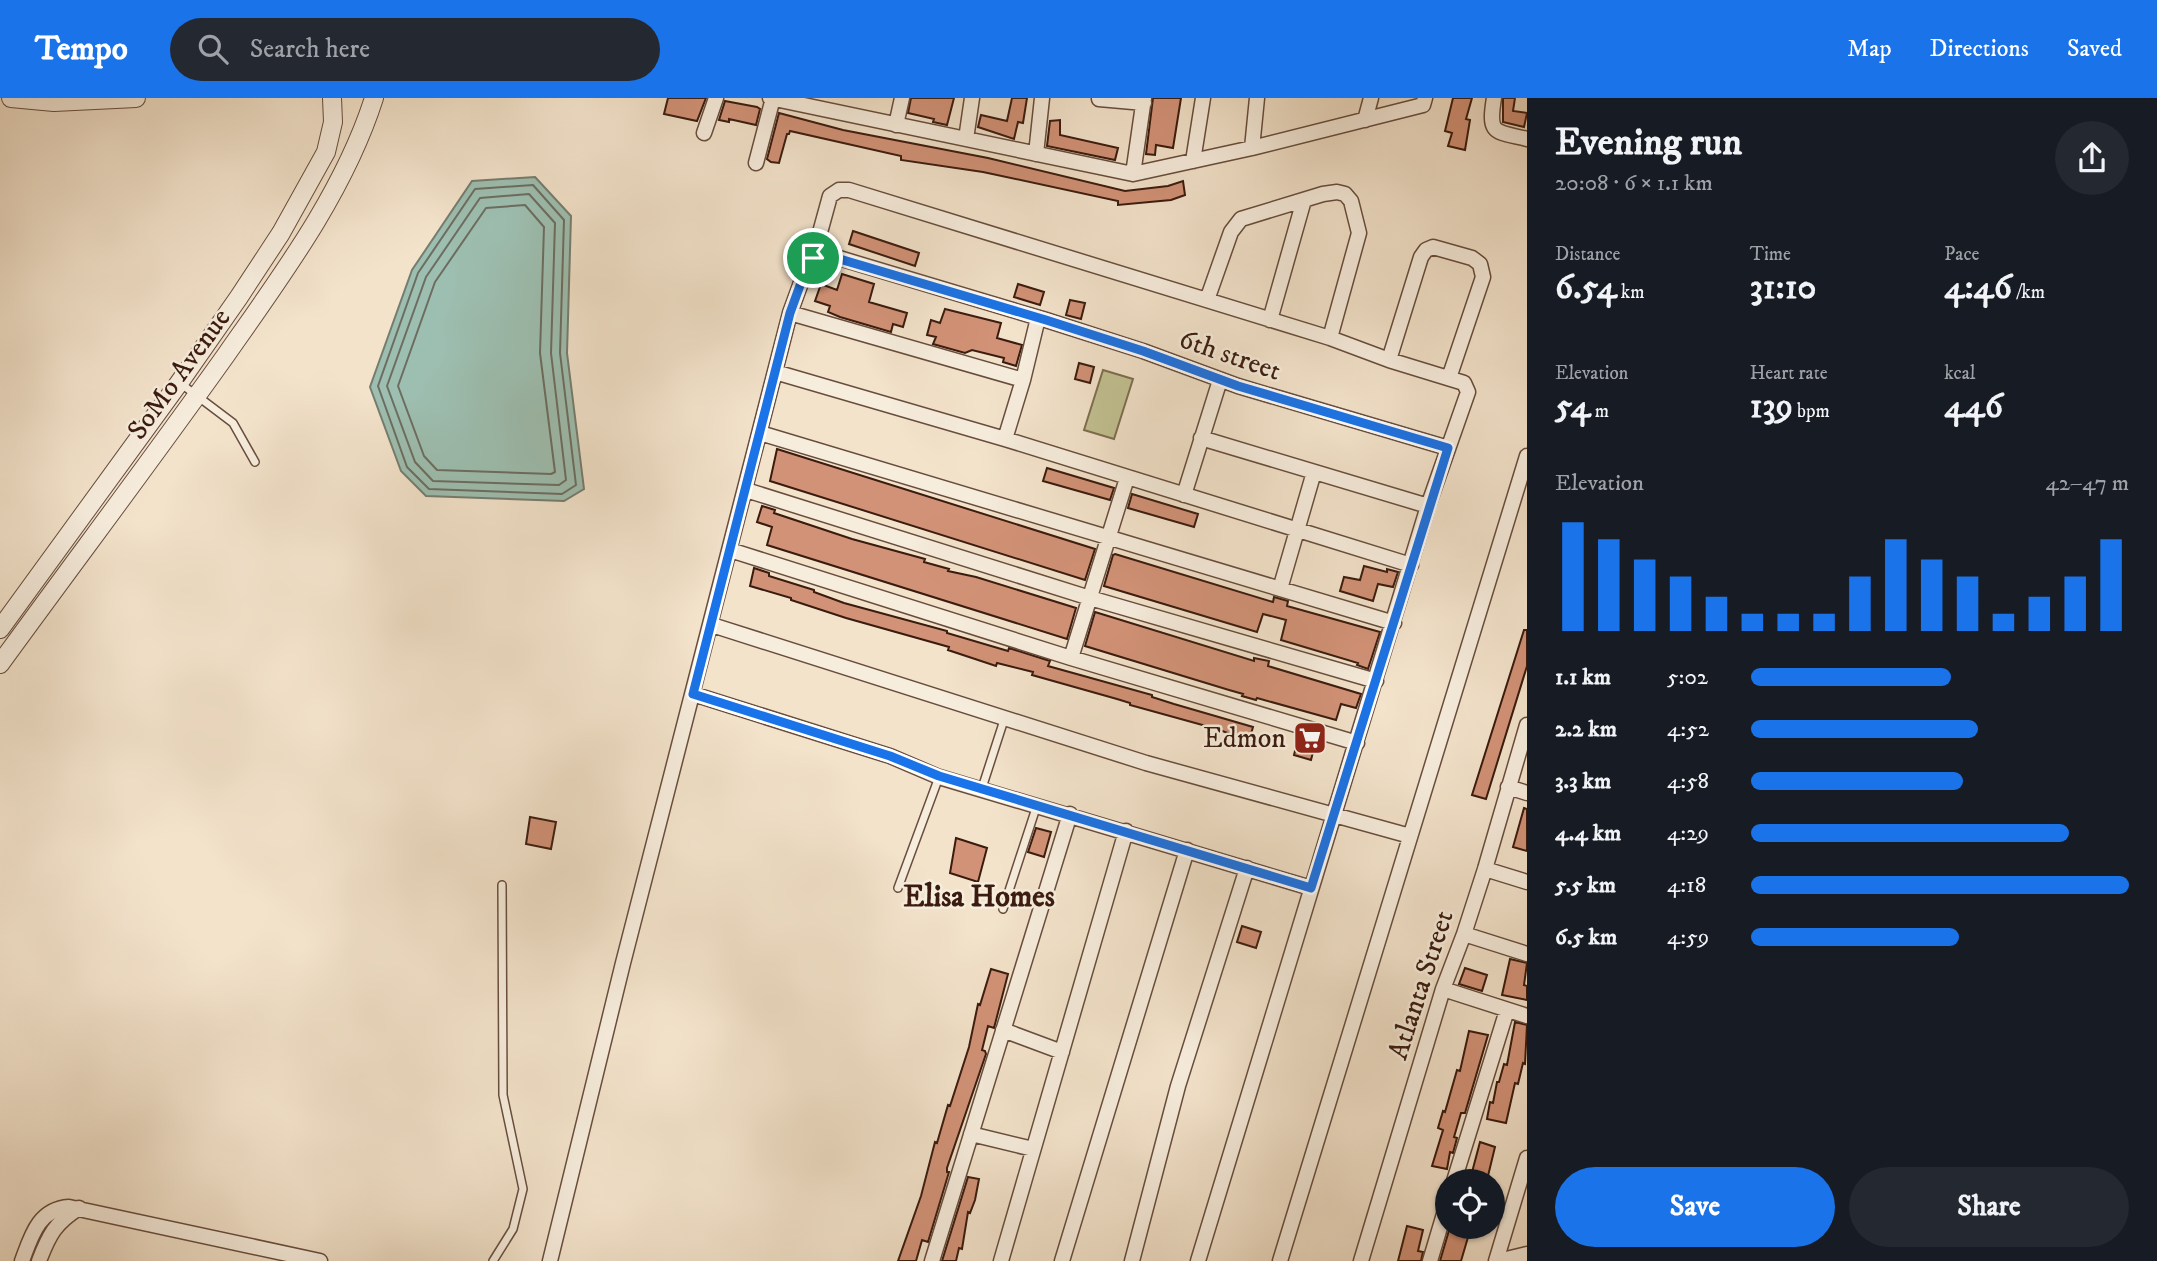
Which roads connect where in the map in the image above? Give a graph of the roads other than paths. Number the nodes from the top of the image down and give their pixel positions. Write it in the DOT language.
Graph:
graph roads {
  1 [pos="11,98"];
  2 [pos="136,98"];
  3 [pos="332,98"];
  4 [pos="374,98"];
  5 [pos="716,98"];
  6 [pos="772,98"];
  7 [pos="902,98"];
  8 [pos="972,98"];
  9 [pos="1042,98"];
  10 [pos="1203,98"];
  11 [pos="1257,98"];
  12 [pos="1371,98"];
  13 [pos="1424,98"];
  14 [pos="1494,98"];
  15 [pos="1100,99"];
  16 [pos="1144,100"];
  17 [pos="1365,120"];
  18 [pos="896,125"];
  19 [pos="704,134"];
  20 [pos="966,139"];
  21 [pos="1527,139"];
  22 [pos="1252,148"];
  23 [pos="1036,154"];
  24 [pos="1193,161"];
  25 [pos="756,163"];
  26 [pos="1133,174"];
  27 [pos="1304,200"];
  28 [pos="813,258"];
  29 [pos="1207,300"];
  30 [pos="790,313"];
  31 [pos="1038,318"];
  32 [pos="1270,320"];
  33 [pos="1330,338"];
  34 [pos="1389,360"];
  35 [pos="775,372"];
  36 [pos="1449,378"];
  37 [pos="1023,380"];
  38 [pos="1220,380"];
  39 [pos="179,383"];
  40 [pos="197,396"];
  41 [pos="760,433"];
  42 [pos="1201,438"];
  43 [pos="1004,439"];
  44 [pos="1448,448"];
  45 [pos="1527,456"];
  46 [pos="255,462"];
  47 [pos="1314,472"];
  48 [pos="1128,478"];
  49 [pos="746,490"];
  50 [pos="1184,495"];
  51 [pos="1428,506"];
  52 [pos="1296,530"];
  53 [pos="1109,538"];
  54 [pos="730,550"];
  55 [pos="1411,565"];
  56 [pos="1280,589"];
  57 [pos="1090,598"];
  58 [pos="1394,623"];
  59 [pos="712,625"];
  60 [pos="0,629"];
  61 [pos="1072,658"];
  62 [pos="0,664"];
  63 [pos="1376,681"];
  64 [pos="693,694"];
  65 [pos="1005,717"];
  66 [pos="1527,725"];
  67 [pos="1357,743"];
  68 [pos="939,776"];
  69 [pos="1508,787"];
  70 [pos="982,789"];
  71 [pos="1527,793"];
  72 [pos="1037,804"];
  73 [pos="1070,814"];
  74 [pos="1335,814"];
  75 [pos="1126,831"];
  76 [pos="1410,836"];
  77 [pos="1187,850"];
  78 [pos="1247,868"];
  79 [pos="1485,869"];
  80 [pos="1527,882"];
  81 [pos="502,885"];
  82 [pos="898,888"];
  83 [pos="1311,888"];
  84 [pos="1003,909"];
  85 [pos="1464,934"];
  86 [pos="1527,954"];
  87 [pos="1443,989"];
  88 [pos="1507,1010"];
  89 [pos="1527,1016"];
  90 [pos="1003,1030"];
  91 [pos="1062,1052"];
  92 [pos="971,1134"];
  93 [pos="1034,1149"];
  94 [pos="1527,1158"];
  95 [pos="1458,1169"];
  96 [pos="79,1208"];
  97 [pos="1437,1239"];
  98 [pos="1527,1254"];
  99 [pos="22,1261"];
  100 [pos="39,1261"];
  101 [pos="320,1261"];
  102 [pos="493,1261"];
  103 [pos="550,1261"];
  104 [pos="932,1261"];
  105 [pos="1001,1261"];
  106 [pos="1062,1261"];
  107 [pos="1132,1261"];
  108 [pos="1198,1261"];
  109 [pos="1280,1261"];
  110 [pos="1361,1261"];
  111 [pos="1430,1261"];
  112 [pos="1497,1261"];
  1 -- 2 [label="street"];
  3 -- 39 [label="street, SoMo Avenue"];
  4 -- 40 [label="street, SoMo Avenue"];
  5 -- 19 [label="street"];
  6 -- 18 [label="street"];
  6 -- 25 [label="street"];
  7 -- 18 [label="street"];
  8 -- 20 [label="street"];
  9 -- 23 [label="street"];
  10 -- 24 [label="street"];
  11 -- 22 [label="street"];
  12 -- 17 [label="street"];
  13 -- 17 [label="street"];
  14 -- 21 [label="street"];
  15 -- 16 [label="street"];
  16 -- 26 [label="street"];
  17 -- 22 [label="street"];
  18 -- 20 [label="street"];
  20 -- 23 [label="street"];
  22 -- 24 [label="street"];
  23 -- 26 [label="street"];
  24 -- 26 [label="street"];
  27 -- 29 [label="street"];
  27 -- 32 [label="street"];
  27 -- 33 [label="street"];
  28 -- 29 [label="street"];
  28 -- 30 [label="street"];
  28 -- 31 [label="street, 6th street"];
  29 -- 32 [label="street"];
  30 -- 35 [label="street"];
  30 -- 37 [label="street"];
  31 -- 37 [label="street"];
  31 -- 38 [label="street, 6th street"];
  32 -- 33 [label="street"];
  33 -- 34 [label="street"];
  34 -- 36 [label="street"];
  34 -- 36 [label="street"];
  35 -- 41 [label="street"];
  35 -- 43 [label="street"];
  36 -- 44 [label="street"];
  37 -- 43 [label="street"];
  38 -- 42 [label="street"];
  38 -- 44 [label="street, 6th street"];
  39 -- 40 [label="lane"];
  39 -- 60 [label="street, SoMo Avenue"];
  40 -- 46 [label="lane"];
  40 -- 62 [label="street, SoMo Avenue"];
  41 -- 49 [label="street"];
  41 -- 53 [label="street"];
  42 -- 47 [label="street"];
  42 -- 50 [label="street"];
  43 -- 48 [label="street"];
  44 -- 51 [label="street"];
  45 -- 76 [label="street"];
  47 -- 51 [label="street"];
  47 -- 52 [label="street"];
  48 -- 50 [label="street"];
  48 -- 53 [label="street"];
  49 -- 54 [label="street"];
  49 -- 57 [label="street"];
  50 -- 52 [label="street"];
  51 -- 55 [label="street"];
  52 -- 55 [label="street"];
  52 -- 56 [label="street"];
  53 -- 56 [label="street"];
  53 -- 57 [label="street"];
  54 -- 59 [label="street"];
  54 -- 61 [label="street"];
  55 -- 58 [label="street"];
  56 -- 58 [label="street"];
  57 -- 61 [label="street"];
  57 -- 63 [label="street"];
  58 -- 63 [label="street"];
  59 -- 64 [label="street"];
  59 -- 65 [label="street"];
  61 -- 67 [label="street"];
  63 -- 67 [label="street"];
  64 -- 68 [label="street"];
  64 -- 103 [label="street"];
  65 -- 70 [label="lane"];
  65 -- 74 [label="street"];
  66 -- 69 [label="street, Atlanta Street"];
  67 -- 74 [label="street"];
  68 -- 70 [label="street"];
  68 -- 82 [label="lane"];
  69 -- 71 [label="street"];
  69 -- 79 [label="street, Atlanta Street"];
  70 -- 72 [label="street"];
  72 -- 73 [label="street"];
  72 -- 84 [label="lane"];
  73 -- 75 [label="street"];
  73 -- 90 [label="street"];
  74 -- 76 [label="street"];
  74 -- 83 [label="street"];
  75 -- 77 [label="street"];
  75 -- 91 [label="street"];
  76 -- 109 [label="street"];
  77 -- 78 [label="street"];
  77 -- 106 [label="street"];
  78 -- 83 [label="street"];
  78 -- 107 [label="street"];
  79 -- 80 [label="street"];
  79 -- 85 [label="street, Atlanta Street"];
  81 -- 102 [label="lane"];
  83 -- 108 [label="street"];
  85 -- 86 [label="street"];
  85 -- 87 [label="street, Atlanta Street"];
  87 -- 88 [label="street"];
  87 -- 110 [label="street, Atlanta Street"];
  88 -- 89 [label="street"];
  88 -- 95 [label="street"];
  90 -- 91 [label="street"];
  90 -- 92 [label="street"];
  91 -- 93 [label="street"];
  92 -- 93 [label="street"];
  92 -- 104 [label="street"];
  93 -- 105 [label="street"];
  94 -- 112 [label="street"];
  96 -- 99 [label="street"];
  96 -- 100 [label="street"];
  96 -- 101 [label="street"];
  97 -- 111 [label="street"];
  98 -- 112 [label="street"];
}
